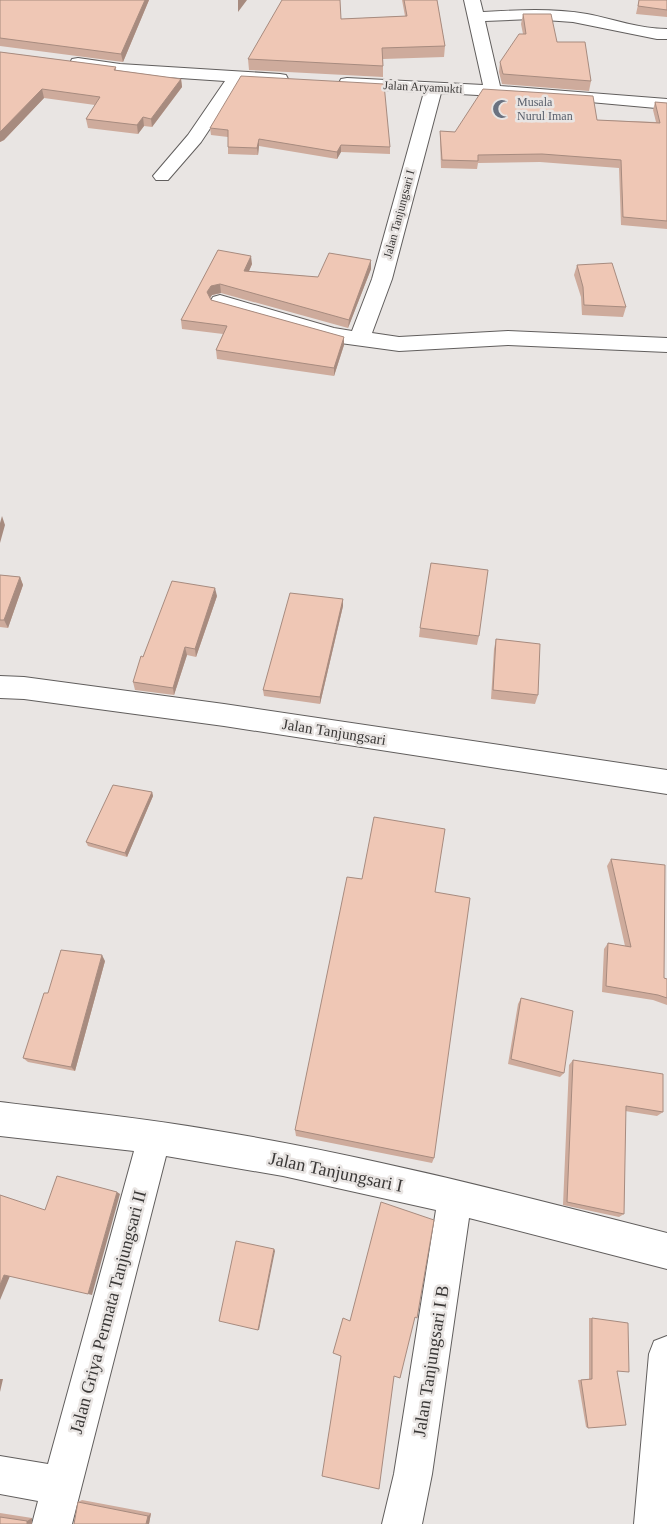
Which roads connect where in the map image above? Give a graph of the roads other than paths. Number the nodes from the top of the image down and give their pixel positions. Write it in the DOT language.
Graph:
graph roads {
  1 [pos="472,0"];
  2 [pos="476,17"];
  3 [pos="667,34"];
  4 [pos="65,62"];
  5 [pos="236,76"];
  6 [pos="296,80"];
  7 [pos="335,82"];
  8 [pos="434,88"];
  9 [pos="493,91"];
  10 [pos="667,104"];
  11 [pos="162,176"];
  12 [pos="220,302"];
  13 [pos="359,339"];
  14 [pos="667,346"];
  15 [pos="0,687"];
  16 [pos="667,782"];
  17 [pos="0,1119"];
  18 [pos="154,1137"];
  19 [pos="455,1196"];
  20 [pos="667,1250"];
  21 [pos="667,1354"];
  22 [pos="0,1475"];
  23 [pos="662,1480"];
  24 [pos="61,1486"];
  25 [pos="52,1524"];
  26 [pos="402,1524"];
  27 [pos="654,1524"];
  1 -- 2 [label="street"];
  2 -- 3 [label="street"];
  2 -- 9 [label="street"];
  4 -- 5 [label="street"];
  5 -- 6 [label="street"];
  5 -- 11 [label="street"];
  7 -- 8 [label="street, Jalan Aryamukti"];
  8 -- 9 [label="street, Jalan Aryamukti"];
  8 -- 13 [label="street, Jalan Tanjungsari I"];
  9 -- 10 [label="street, Jalan Aryamukti"];
  12 -- 13 [label="street"];
  13 -- 14 [label="street"];
  15 -- 16 [label="street, Jalan Tanjungsari"];
  17 -- 18 [label="street, Jalan Tanjungsari I"];
  18 -- 19 [label="street, Jalan Tanjungsari I"];
  18 -- 24 [label="street, Jalan Griya Permata Tanjungsari II"];
  19 -- 20 [label="street, Jalan Tanjungsari I"];
  19 -- 26 [label="street, Jalan Tanjungsari I B"];
  21 -- 23 [label="street"];
  22 -- 24 [label="street"];
  23 -- 27 [label="street"];
  24 -- 25 [label="street, Jalan Griya Permata Tanjungsari II"];
}
